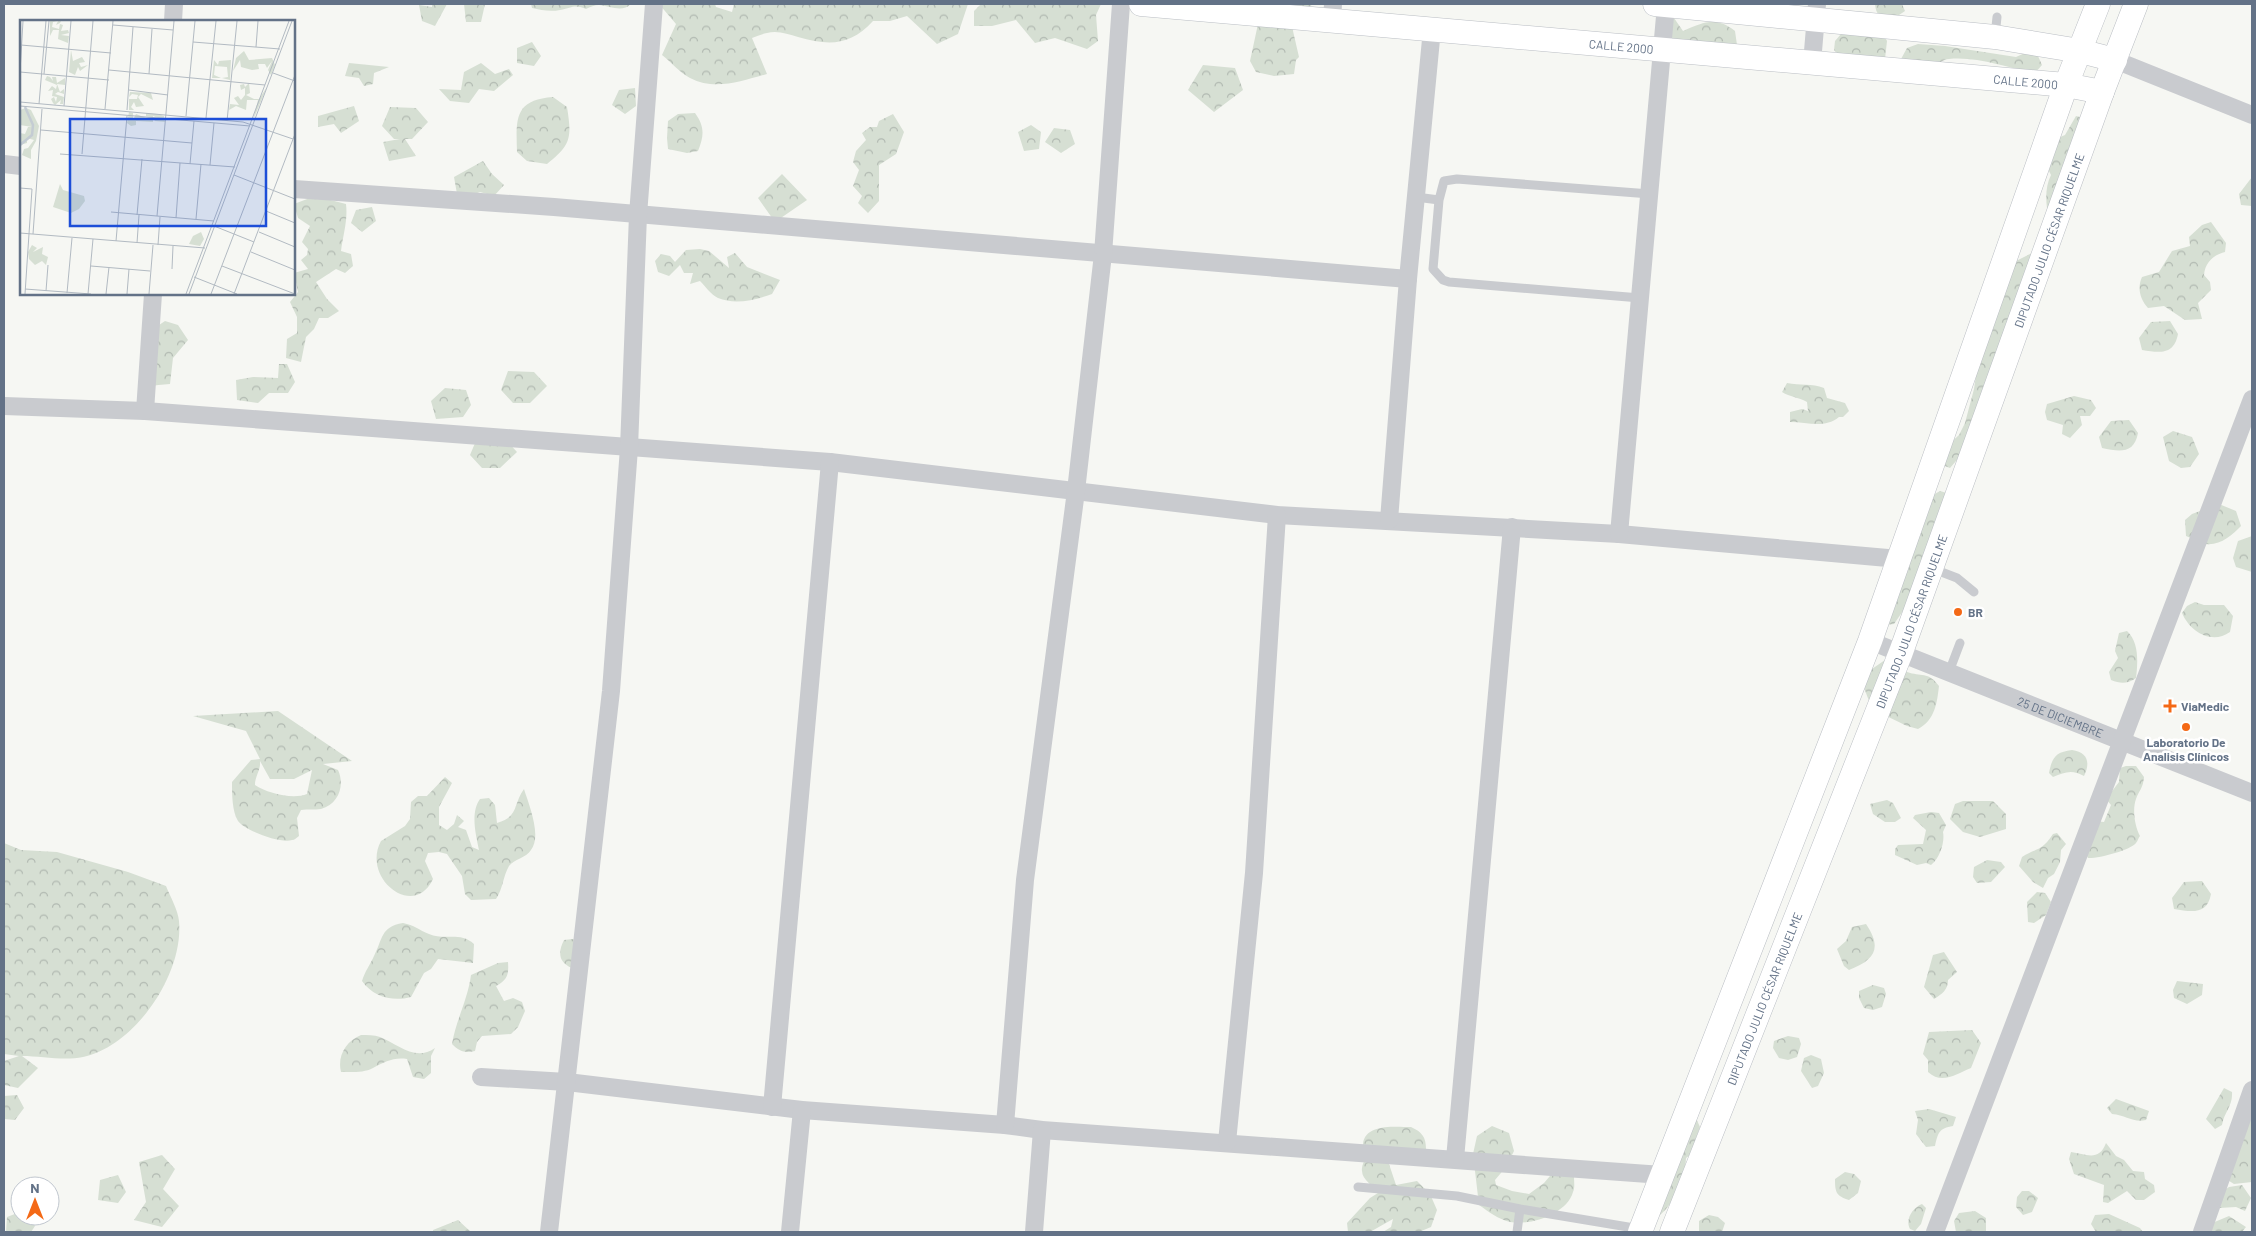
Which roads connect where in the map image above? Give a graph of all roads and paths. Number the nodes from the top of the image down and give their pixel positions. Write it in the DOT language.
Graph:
graph roads {
  1 [pos="174,4"];
  2 [pos="654,4"];
  3 [pos="1121,4"];
  4 [pos="1141,4"];
  5 [pos="1661,4"];
  6 [pos="2098,4"];
  7 [pos="2136,4"];
  8 [pos="1332,12"];
  9 [pos="1816,12"];
  10 [pos="172,20"];
  11 [pos="1432,29"];
  12 [pos="1663,50"];
  13 [pos="2080,51"];
  14 [pos="2115,60"];
  15 [pos="1812,63"];
  16 [pos="2066,85"];
  17 [pos="2102,92"];
  18 [pos="2252,116"];
  19 [pos="4,164"];
  20 [pos="20,166"];
  21 [pos="295,188"];
  22 [pos="1650,194"];
  23 [pos="1416,197"];
  24 [pos="1439,200"];
  25 [pos="638,215"];
  26 [pos="1103,254"];
  27 [pos="1408,279"];
  28 [pos="153,295"];
  29 [pos="1640,298"];
  30 [pos="2252,399"];
  31 [pos="4,406"];
  32 [pos="145,411"];
  33 [pos="629,448"];
  34 [pos="830,462"];
  35 [pos="1076,491"];
  36 [pos="1276,515"];
  37 [pos="1389,520"];
  38 [pos="1512,527"];
  39 [pos="1619,534"];
  40 [pos="1899,558"];
  41 [pos="1931,568"];
  42 [pos="1974,592"];
  43 [pos="1870,640"];
  44 [pos="1960,643"];
  45 [pos="1900,652"];
  46 [pos="1948,672"];
  47 [pos="2122,741"];
  48 [pos="2252,793"];
  49 [pos="482,1077"];
  50 [pos="567,1082"];
  51 [pos="2252,1090"];
  52 [pos="772,1107"];
  53 [pos="802,1110"];
  54 [pos="1005,1125"];
  55 [pos="1042,1130"];
  56 [pos="1227,1142"];
  57 [pos="1455,1159"];
  58 [pos="1662,1175"];
  59 [pos="1358,1187"];
  60 [pos="1520,1209"];
  61 [pos="1643,1231"];
  62 [pos="549,1232"];
  63 [pos="790,1232"];
  64 [pos="1034,1232"];
  65 [pos="1517,1232"];
  66 [pos="1672,1232"];
  67 [pos="1935,1232"];
  68 [pos="2202,1232"];
  1 -- 10 [label="street"];
  2 -- 25 [label="street"];
  3 -- 26 [label="street"];
  4 -- 8 [label="street, CALLE 2000"];
  5 -- 9 [label="street"];
  5 -- 12 [label="street"];
  6 -- 13 [label="street"];
  7 -- 14 [label="street, DIPUTADO JULIO CÉSAR RIQUELME"];
  8 -- 11 [label="street, CALLE 2000"];
  9 -- 13 [label="street"];
  9 -- 15 [label="street"];
  11 -- 12 [label="street, CALLE 2000"];
  11 -- 23 [label="street"];
  12 -- 15 [label="street, CALLE 2000"];
  12 -- 22 [label="street"];
  13 -- 14 [label="street"];
  13 -- 16 [label="street"];
  14 -- 17 [label="street, DIPUTADO JULIO CÉSAR RIQUELME"];
  14 -- 18 [label="street"];
  15 -- 16 [label="street, CALLE 2000"];
  16 -- 17 [label="street, CALLE 2000"];
  16 -- 40 [label="street"];
  17 -- 41 [label="street, DIPUTADO JULIO CÉSAR RIQUELME"];
  19 -- 20 [label="street"];
  21 -- 25 [label="street"];
  22 -- 24 [label="lane"];
  22 -- 29 [label="street"];
  23 -- 24 [label="lane"];
  23 -- 27 [label="street"];
  24 -- 29 [label="lane"];
  25 -- 26 [label="street"];
  25 -- 33 [label="street"];
  26 -- 27 [label="street"];
  26 -- 35 [label="street"];
  27 -- 37 [label="street"];
  28 -- 32 [label="street"];
  29 -- 39 [label="street"];
  30 -- 47 [label="street"];
  31 -- 32 [label="street"];
  32 -- 33 [label="street"];
  33 -- 34 [label="street"];
  33 -- 50 [label="street"];
  34 -- 35 [label="street"];
  34 -- 52 [label="street"];
  35 -- 36 [label="street"];
  35 -- 54 [label="street"];
  36 -- 37 [label="street"];
  36 -- 56 [label="street"];
  37 -- 38 [label="street"];
  38 -- 39 [label="street"];
  38 -- 57 [label="street"];
  39 -- 40 [label="street"];
  40 -- 43 [label="street"];
  41 -- 42 [label="lane"];
  41 -- 45 [label="street, DIPUTADO JULIO CÉSAR RIQUELME"];
  43 -- 45 [label="street, 25 DE DICIEMBRE"];
  43 -- 58 [label="street"];
  44 -- 46 [label="lane"];
  45 -- 46 [label="street, 25 DE DICIEMBRE"];
  45 -- 66 [label="street, DIPUTADO JULIO CÉSAR RIQUELME"];
  46 -- 47 [label="street, 25 DE DICIEMBRE"];
  47 -- 48 [label="street, 25 DE DICIEMBRE"];
  47 -- 67 [label="street"];
  49 -- 50 [label="street"];
  50 -- 52 [label="street"];
  50 -- 62 [label="street"];
  51 -- 68 [label="street"];
  52 -- 53 [label="street"];
  53 -- 54 [label="street"];
  53 -- 63 [label="street"];
  54 -- 55 [label="street"];
  55 -- 56 [label="street"];
  55 -- 64 [label="street"];
  56 -- 57 [label="street"];
  57 -- 58 [label="street"];
  58 -- 61 [label="street"];
  59 -- 60 [label="lane"];
  60 -- 61 [label="lane"];
  60 -- 65 [label="lane"];
}
